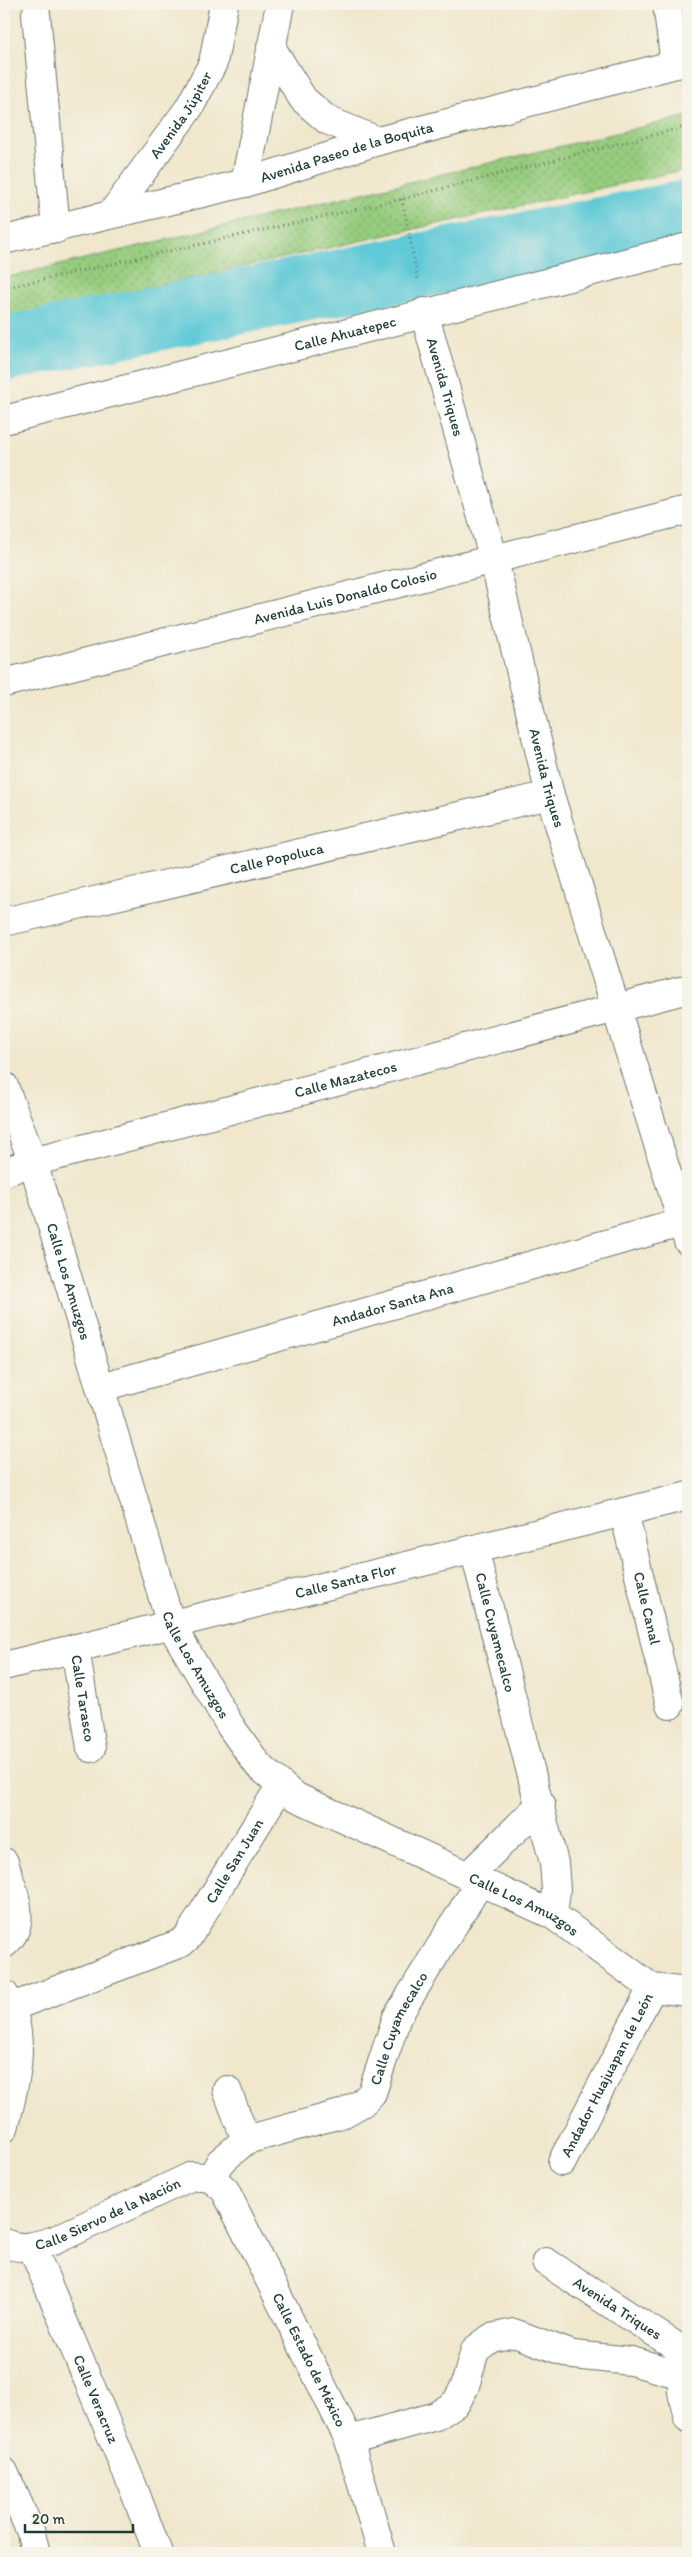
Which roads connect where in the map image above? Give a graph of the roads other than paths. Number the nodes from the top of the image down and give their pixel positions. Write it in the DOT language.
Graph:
graph roads {
  1 [pos="224,4"];
  2 [pos="280,4"];
  3 [pos="667,4"];
  4 [pos="36,14"];
  5 [pos="271,47"];
  6 [pos="682,62"];
  7 [pos="378,141"];
  8 [pos="245,182"];
  9 [pos="112,213"];
  10 [pos="56,229"];
  11 [pos="4,240"];
  12 [pos="688,247"];
  13 [pos="424,312"];
  14 [pos="4,420"];
  15 [pos="688,510"];
  16 [pos="494,560"];
  17 [pos="4,683"];
  18 [pos="550,795"];
  19 [pos="4,922"];
  20 [pos="688,989"];
  21 [pos="617,1009"];
  22 [pos="4,1086"];
  23 [pos="33,1162"];
  24 [pos="4,1172"];
  25 [pos="686,1231"];
  26 [pos="102,1387"];
  27 [pos="688,1496"];
  28 [pos="624,1512"];
  29 [pos="474,1549"];
  30 [pos="171,1625"];
  31 [pos="75,1648"];
  32 [pos="4,1666"];
  33 [pos="670,1705"];
  34 [pos="91,1748"];
  35 [pos="281,1785"];
  36 [pos="541,1804"];
  37 [pos="4,1862"];
  38 [pos="474,1879"];
  39 [pos="553,1915"];
  40 [pos="4,1944"];
  41 [pos="652,1988"];
  42 [pos="688,1992"];
  43 [pos="8,2001"];
  44 [pos="227,2090"];
  45 [pos="4,2128"];
  46 [pos="246,2140"];
  47 [pos="562,2162"];
  48 [pos="211,2178"];
  49 [pos="4,2243"];
  50 [pos="32,2247"];
  51 [pos="546,2262"];
  52 [pos="685,2372"];
  53 [pos="688,2418"];
  54 [pos="349,2440"];
  55 [pos="4,2472"];
  56 [pos="36,2553"];
  57 [pos="158,2553"];
  58 [pos="382,2553"];
  1 -- 9 [label="street, Avenida Júpiter"];
  2 -- 5 [label="street"];
  3 -- 6 [label="street"];
  4 -- 10 [label="street"];
  5 -- 7 [label="street"];
  5 -- 8 [label="street"];
  6 -- 7 [label="street, Avenida Paseo de la Boquita"];
  7 -- 8 [label="street, Avenida Paseo de la Boquita"];
  8 -- 9 [label="street, Avenida Paseo de la Boquita"];
  9 -- 10 [label="street, Avenida Paseo de la Boquita"];
  10 -- 11 [label="street, Avenida Paseo de la Boquita"];
  12 -- 13 [label="street, Calle Ahuatepec"];
  13 -- 14 [label="street, Calle Ahuatepec"];
  13 -- 16 [label="street, Avenida Triques"];
  15 -- 16 [label="street, Avenida Luis Donaldo Colosio"];
  16 -- 17 [label="street, Avenida Luis Donaldo Colosio"];
  16 -- 18 [label="street, Avenida Triques"];
  18 -- 19 [label="street, Calle Popoluca"];
  18 -- 21 [label="street, Avenida Triques"];
  20 -- 21 [label="street, Calle Mazatecos"];
  21 -- 23 [label="street, Calle Mazatecos"];
  21 -- 25 [label="street, Avenida Triques"];
  22 -- 23 [label="street, Calle Los Amuzgos"];
  23 -- 24 [label="street, Calle Mazatecos"];
  23 -- 26 [label="street, Calle Los Amuzgos"];
  25 -- 26 [label="street, Andador Santa Ana"];
  26 -- 30 [label="street, Calle Los Amuzgos"];
  27 -- 28 [label="street, Calle Santa Flor"];
  28 -- 29 [label="street, Calle Santa Flor"];
  28 -- 33 [label="street, Calle Canal"];
  29 -- 30 [label="street, Calle Santa Flor"];
  29 -- 36 [label="street, Calle Cuyamecalco"];
  30 -- 31 [label="street, Calle Santa Flor"];
  30 -- 35 [label="street, Calle Los Amuzgos"];
  31 -- 32 [label="street, Calle Santa Flor"];
  31 -- 34 [label="street, Calle Tarasco"];
  35 -- 38 [label="street, Calle Los Amuzgos"];
  35 -- 43 [label="street, Calle San Juan"];
  36 -- 38 [label="street, Calle Cuyamecalco"];
  36 -- 39 [label="street, Calle Cuyamecalco"];
  37 -- 40 [label="street"];
  38 -- 39 [label="street, Calle Los Amuzgos"];
  38 -- 46 [label="street, Calle Cuyamecalco"];
  39 -- 41 [label="street, Calle Los Amuzgos"];
  41 -- 42 [label="street"];
  41 -- 47 [label="street, Andador Huajuapan de León"];
  43 -- 45 [label="street"];
  44 -- 46 [label="street"];
  46 -- 48 [label="street, Calle Cuyamecalco"];
  48 -- 50 [label="street, Calle Siervo de la Nación"];
  48 -- 54 [label="street, Calle Estado de México"];
  49 -- 50 [label="street, Calle Siervo de la Nación"];
  50 -- 57 [label="street, Calle Veracruz"];
  51 -- 52 [label="street, Avenida Triques"];
  52 -- 53 [label="street"];
  52 -- 54 [label="street"];
  54 -- 58 [label="street, Calle Estado de México"];
  55 -- 56 [label="street"];
}
